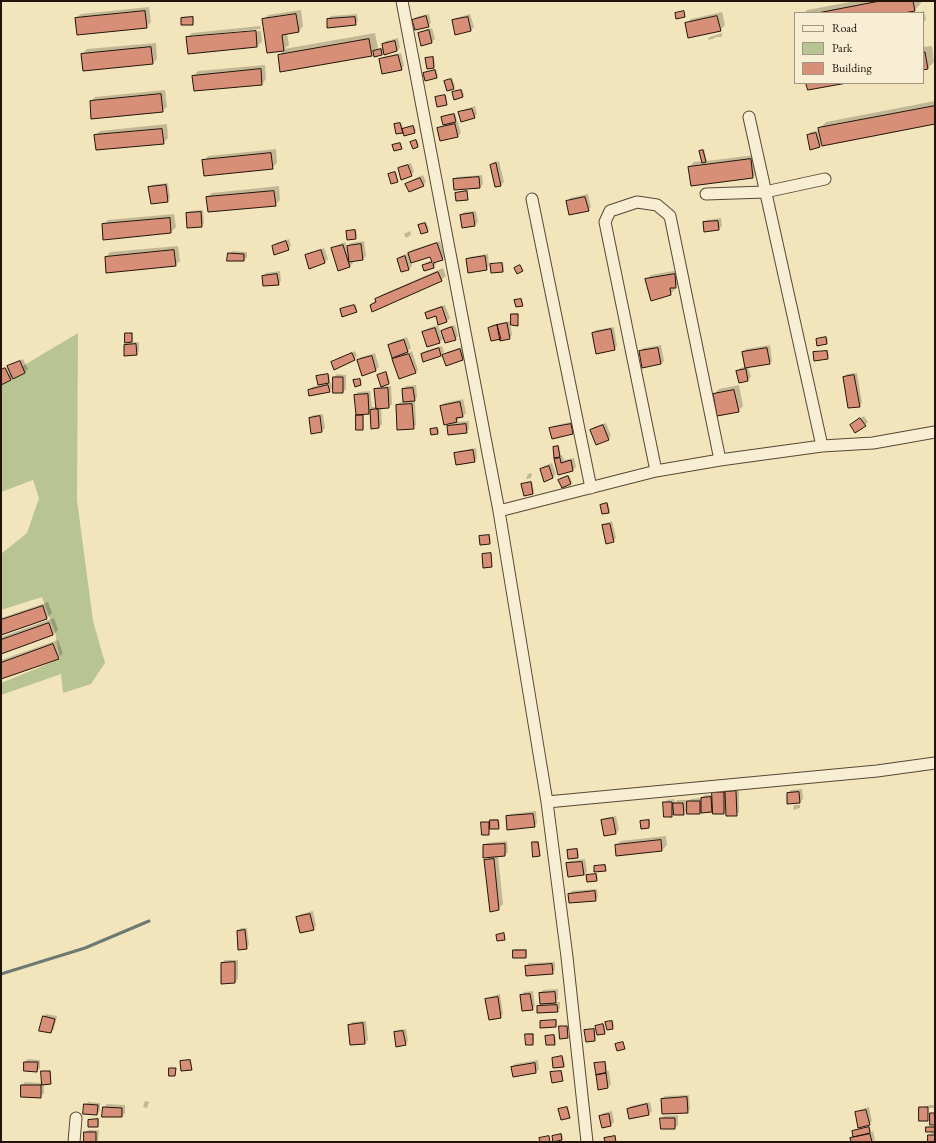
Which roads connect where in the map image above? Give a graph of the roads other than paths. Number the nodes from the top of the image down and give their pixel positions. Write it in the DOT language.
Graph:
graph roads {
  1 [pos="402,1"];
  2 [pos="750,118"];
  3 [pos="825,179"];
  4 [pos="766,192"];
  5 [pos="706,194"];
  6 [pos="532,199"];
  7 [pos="935,432"];
  8 [pos="822,446"];
  9 [pos="720,460"];
  10 [pos="656,471"];
  11 [pos="591,488"];
  12 [pos="498,511"];
  13 [pos="935,763"];
  14 [pos="547,802"];
  15 [pos="76,1118"];
  16 [pos="74,1142"];
  17 [pos="587,1142"];
  1 -- 12 [label="street"];
  2 -- 4 [label="street"];
  3 -- 4 [label="street"];
  4 -- 5 [label="street"];
  4 -- 8 [label="street"];
  6 -- 11 [label="street"];
  7 -- 8 [label="street"];
  8 -- 9 [label="street"];
  9 -- 10 [label="street"];
  9 -- 10 [label="street"];
  10 -- 11 [label="street"];
  11 -- 12 [label="street"];
  12 -- 14 [label="street"];
  13 -- 14 [label="street"];
  14 -- 17 [label="street"];
  15 -- 16 [label="street"];
}
